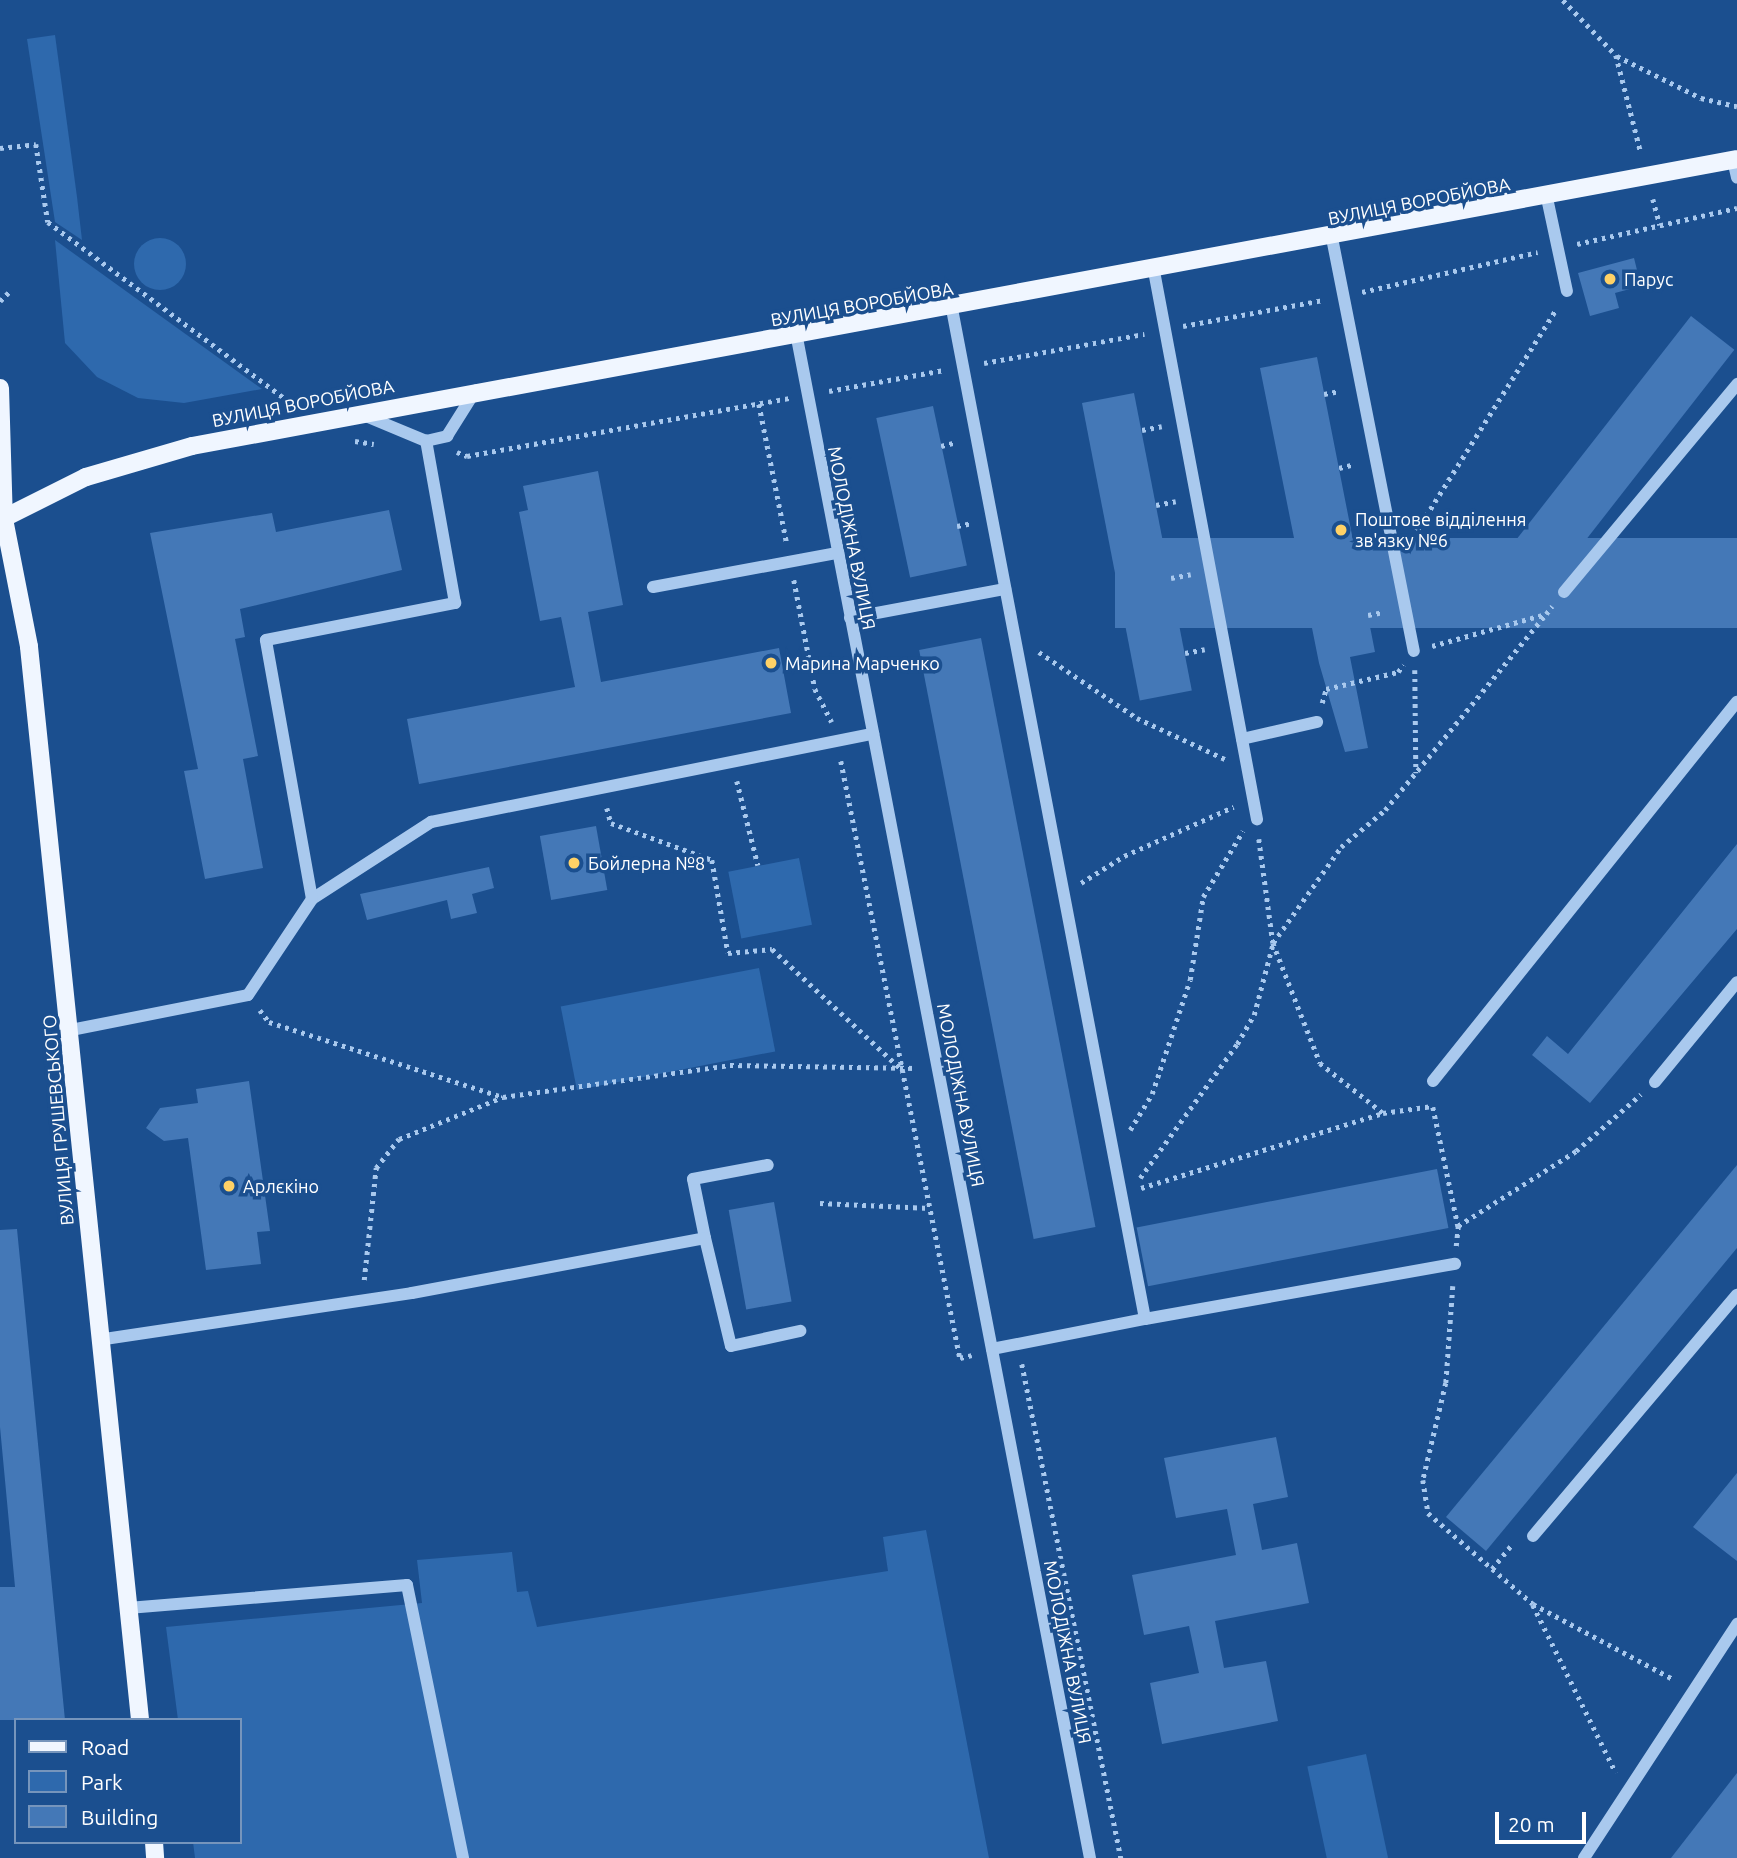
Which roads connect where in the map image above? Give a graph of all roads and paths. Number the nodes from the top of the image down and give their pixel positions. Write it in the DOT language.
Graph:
graph roads {
  1 [pos="1563,0"];
  2 [pos="1616,55"];
  3 [pos="1737,106"];
  4 [pos="0,148"];
  5 [pos="1735,160"];
  6 [pos="1647,178"];
  7 [pos="1737,178"];
  8 [pos="1547,198"];
  9 [pos="1737,208"];
  10 [pos="1660,225"];
  11 [pos="1332,238"];
  12 [pos="1556,248"];
  13 [pos="1154,271"];
  14 [pos="10,291"];
  15 [pos="1567,291"];
  16 [pos="1344,296"];
  17 [pos="0,301"];
  18 [pos="952,309"];
  19 [pos="1166,330"];
  20 [pos="797,338"];
  21 [pos="963,367"];
  22 [pos="1737,384"];
  23 [pos="0,387"];
  24 [pos="476,390"];
  25 [pos="807,395"];
  26 [pos="360,414"];
  27 [pos="317,423"];
  28 [pos="426,441"];
  29 [pos="2,520"];
  30 [pos="836,553"];
  31 [pos="1397,563"];
  32 [pos="653,587"];
  33 [pos="1005,589"];
  34 [pos="1564,592"];
  35 [pos="1545,614"];
  36 [pos="850,618"];
  37 [pos="1014,638"];
  38 [pos="1414,651"];
  39 [pos="1737,702"];
  40 [pos="1317,722"];
  41 [pos="873,734"];
  42 [pos="1241,739"];
  43 [pos="732,762"];
  44 [pos="1416,773"];
  45 [pos="1248,775"];
  46 [pos="602,788"];
  47 [pos="1255,809"];
  48 [pos="758,865"];
  49 [pos="1063,895"];
  50 [pos="312,899"];
  51 [pos="1273,943"];
  52 [pos="1737,982"];
  53 [pos="248,995"];
  54 [pos="71,1030"];
  55 [pos="937,1064"];
  56 [pos="903,1071"];
  57 [pos="1433,1081"];
  58 [pos="1655,1082"];
  59 [pos="503,1097"];
  60 [pos="1433,1106"];
  61 [pos="1383,1113"];
  62 [pos="1112,1148"];
  63 [pos="768,1165"];
  64 [pos="1121,1195"];
  65 [pos="820,1203"];
  66 [pos="930,1208"];
  67 [pos="1458,1226"];
  68 [pos="705,1238"];
  69 [pos="1455,1264"];
  70 [pos="1737,1295"];
  71 [pos="362,1300"];
  72 [pos="1145,1319"];
  73 [pos="800,1331"];
  74 [pos="98,1340"];
  75 [pos="992,1349"];
  76 [pos="1533,1536"];
  77 [pos="1492,1569"];
  78 [pos="1533,1604"];
  79 [pos="128,1608"];
  80 [pos="1737,1623"];
  81 [pos="1696,1691"];
  82 [pos="140,1718"];
  83 [pos="1626,1793"];
  84 [pos="463,1858"];
  85 [pos="1090,1858"];
  86 [pos="1584,1858"];
  1 -- 2 [label="path"];
  2 -- 3 [label="path"];
  2 -- 6 [label="path"];
  4 -- 27 [label="path"];
  5 -- 6 [label="main road, ВУЛИЦЯ ВОРОБЙОВА"];
  5 -- 7 [label="street"];
  6 -- 8 [label="main road, ВУЛИЦЯ ВОРОБЙОВА"];
  6 -- 10 [label="path"];
  8 -- 11 [label="main road, ВУЛИЦЯ ВОРОБЙОВА"];
  8 -- 12 [label="street"];
  9 -- 10 [label="path"];
  10 -- 12 [label="path"];
  11 -- 13 [label="main road, ВУЛИЦЯ ВОРОБЙОВА"];
  11 -- 16 [label="street"];
  12 -- 15 [label="street"];
  12 -- 16 [label="path"];
  13 -- 18 [label="main road, ВУЛИЦЯ ВОРОБЙОВА"];
  13 -- 19 [label="street"];
  14 -- 17 [label="path"];
  15 -- 31 [label="path"];
  16 -- 19 [label="path"];
  16 -- 31 [label="street"];
  18 -- 20 [label="main road, ВУЛИЦЯ ВОРОБЙОВА"];
  18 -- 21 [label="street"];
  19 -- 21 [label="path"];
  19 -- 42 [label="street"];
  20 -- 24 [label="main road, ВУЛИЦЯ ВОРОБЙОВА"];
  20 -- 25 [label="street, МОЛОДІЖНА ВУЛИЦЯ"];
  21 -- 25 [label="path"];
  21 -- 33 [label="street"];
  22 -- 34 [label="street"];
  23 -- 29 [label="main road, ВУЛИЦЯ ГРУШЕВСЬКОГО"];
  24 -- 26 [label="main road, ВУЛИЦЯ ВОРОБЙОВА"];
  24 -- 28 [label="street"];
  25 -- 28 [label="path"];
  25 -- 30 [label="street, МОЛОДІЖНА ВУЛИЦЯ"];
  26 -- 27 [label="main road, ВУЛИЦЯ ВОРОБЙОВА"];
  26 -- 28 [label="street"];
  27 -- 28 [label="path"];
  27 -- 29 [label="main road, ВУЛИЦЯ ВОРОБЙОВА"];
  28 -- 50 [label="street"];
  29 -- 54 [label="main road, ВУЛИЦЯ ГРУШЕВСЬКОГО"];
  30 -- 32 [label="street"];
  30 -- 36 [label="street, МОЛОДІЖНА ВУЛИЦЯ"];
  31 -- 38 [label="street"];
  33 -- 36 [label="street"];
  33 -- 37 [label="street"];
  34 -- 35 [label="path"];
  35 -- 38 [label="path"];
  35 -- 44 [label="path"];
  36 -- 41 [label="street, МОЛОДІЖНА ВУЛИЦЯ"];
  37 -- 45 [label="path"];
  37 -- 49 [label="street"];
  38 -- 40 [label="path"];
  38 -- 44 [label="path"];
  39 -- 57 [label="street"];
  40 -- 42 [label="street"];
  41 -- 43 [label="street"];
  41 -- 55 [label="street, МОЛОДІЖНА ВУЛИЦЯ"];
  42 -- 45 [label="street"];
  43 -- 46 [label="street"];
  43 -- 48 [label="path"];
  44 -- 51 [label="path"];
  45 -- 47 [label="street"];
  46 -- 50 [label="street"];
  46 -- 56 [label="path"];
  47 -- 49 [label="path"];
  47 -- 51 [label="path"];
  47 -- 62 [label="path"];
  49 -- 62 [label="street"];
  50 -- 53 [label="street"];
  51 -- 61 [label="path"];
  51 -- 64 [label="path"];
  52 -- 58 [label="street"];
  53 -- 54 [label="street"];
  53 -- 59 [label="path"];
  54 -- 74 [label="main road, ВУЛИЦЯ ГРУШЕВСЬКОГО"];
  55 -- 56 [label="path"];
  55 -- 75 [label="street, МОЛОДІЖНА ВУЛИЦЯ"];
  56 -- 59 [label="path"];
  57 -- 60 [label="path"];
  58 -- 67 [label="path"];
  59 -- 71 [label="path"];
  60 -- 61 [label="path"];
  60 -- 67 [label="path"];
  61 -- 64 [label="path"];
  62 -- 64 [label="street"];
  63 -- 68 [label="street"];
  64 -- 72 [label="street"];
  65 -- 66 [label="path"];
  67 -- 69 [label="path"];
  68 -- 71 [label="street"];
  68 -- 73 [label="street"];
  69 -- 72 [label="street"];
  69 -- 77 [label="path"];
  70 -- 76 [label="street"];
  71 -- 74 [label="street"];
  72 -- 75 [label="street"];
  74 -- 79 [label="main road, ВУЛИЦЯ ГРУШЕВСЬКОГО"];
  75 -- 85 [label="street, МОЛОДІЖНА ВУЛИЦЯ"];
  76 -- 77 [label="path"];
  77 -- 78 [label="path"];
  78 -- 81 [label="path"];
  78 -- 83 [label="path"];
  79 -- 82 [label="main road, ВУЛИЦЯ ГРУШЕВСЬКОГО"];
  79 -- 84 [label="street"];
  80 -- 81 [label="street"];
  81 -- 83 [label="street"];
  83 -- 86 [label="street"];
}
